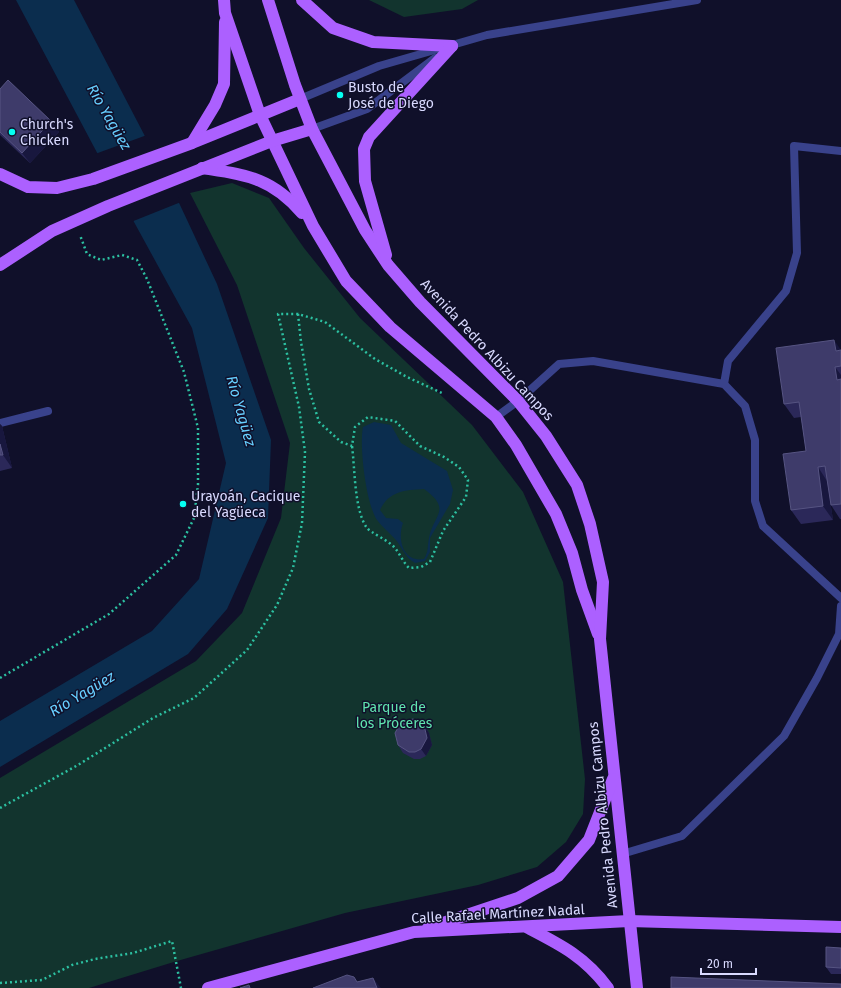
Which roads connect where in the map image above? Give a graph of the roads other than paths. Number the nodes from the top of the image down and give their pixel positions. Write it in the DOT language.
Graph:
graph roads {
  1 [pos="224,0"];
  2 [pos="268,0"];
  3 [pos="302,0"];
  4 [pos="697,0"];
  5 [pos="225,13"];
  6 [pos="452,46"];
  7 [pos="300,98"];
  8 [pos="260,115"];
  9 [pos="312,129"];
  10 [pos="272,141"];
  11 [pos="192,143"];
  12 [pos="841,151"];
  13 [pos="201,168"];
  14 [pos="0,174"];
  15 [pos="313,226"];
  16 [pos="0,265"];
  17 [pos="388,265"];
  18 [pos="724,384"];
  19 [pos="518,401"];
  20 [pos="48,411"];
  21 [pos="496,417"];
  22 [pos="0,423"];
  23 [pos="841,598"];
  24 [pos="841,606"];
  25 [pos="600,639"];
  26 [pos="614,778"];
  27 [pos="622,854"];
  28 [pos="630,921"];
  29 [pos="527,927"];
  30 [pos="841,927"];
  31 [pos="414,932"];
  32 [pos="208,988"];
  33 [pos="608,988"];
  34 [pos="638,988"];
  1 -- 5 [label="main road"];
  2 -- 7 [label="main road, Avenida Pedro Albizu Campos"];
  3 -- 6 [label="main road"];
  4 -- 6 [label="street"];
  5 -- 8 [label="main road, Avenida Pedro Albizu Campos"];
  5 -- 11 [label="main road"];
  6 -- 7 [label="street"];
  6 -- 9 [label="street"];
  6 -- 17 [label="main road"];
  7 -- 8 [label="main road"];
  7 -- 9 [label="main road, Avenida Pedro Albizu Campos"];
  8 -- 10 [label="main road, Avenida Pedro Albizu Campos"];
  8 -- 11 [label="main road"];
  9 -- 10 [label="main road"];
  9 -- 17 [label="main road, Avenida Pedro Albizu Campos"];
  10 -- 13 [label="main road"];
  10 -- 15 [label="main road, Avenida Pedro Albizu Campos"];
  11 -- 14 [label="main road"];
  12 -- 18 [label="street"];
  13 -- 15 [label="main road"];
  13 -- 16 [label="main road"];
  15 -- 21 [label="main road, Avenida Pedro Albizu Campos"];
  17 -- 19 [label="main road, Avenida Pedro Albizu Campos"];
  18 -- 19 [label="street"];
  18 -- 23 [label="street"];
  19 -- 21 [label="street"];
  19 -- 25 [label="main road, Avenida Pedro Albizu Campos"];
  20 -- 22 [label="street"];
  21 -- 25 [label="main road, Avenida Pedro Albizu Campos"];
  24 -- 27 [label="street"];
  25 -- 26 [label="main road, Avenida Pedro Albizu Campos"];
  26 -- 27 [label="main road, Avenida Pedro Albizu Campos"];
  26 -- 31 [label="main road"];
  27 -- 28 [label="main road, Avenida Pedro Albizu Campos"];
  28 -- 29 [label="main road, Calle Rafael Martínez Nadal"];
  28 -- 30 [label="main road, Calle Rafael Martínez Nadal"];
  28 -- 34 [label="main road, Avenida Pedro Albizu Campos"];
  29 -- 31 [label="main road, Calle Rafael Martínez Nadal"];
  29 -- 33 [label="main road"];
  31 -- 32 [label="main road, Calle Rafael Martínez Nadal"];
}
